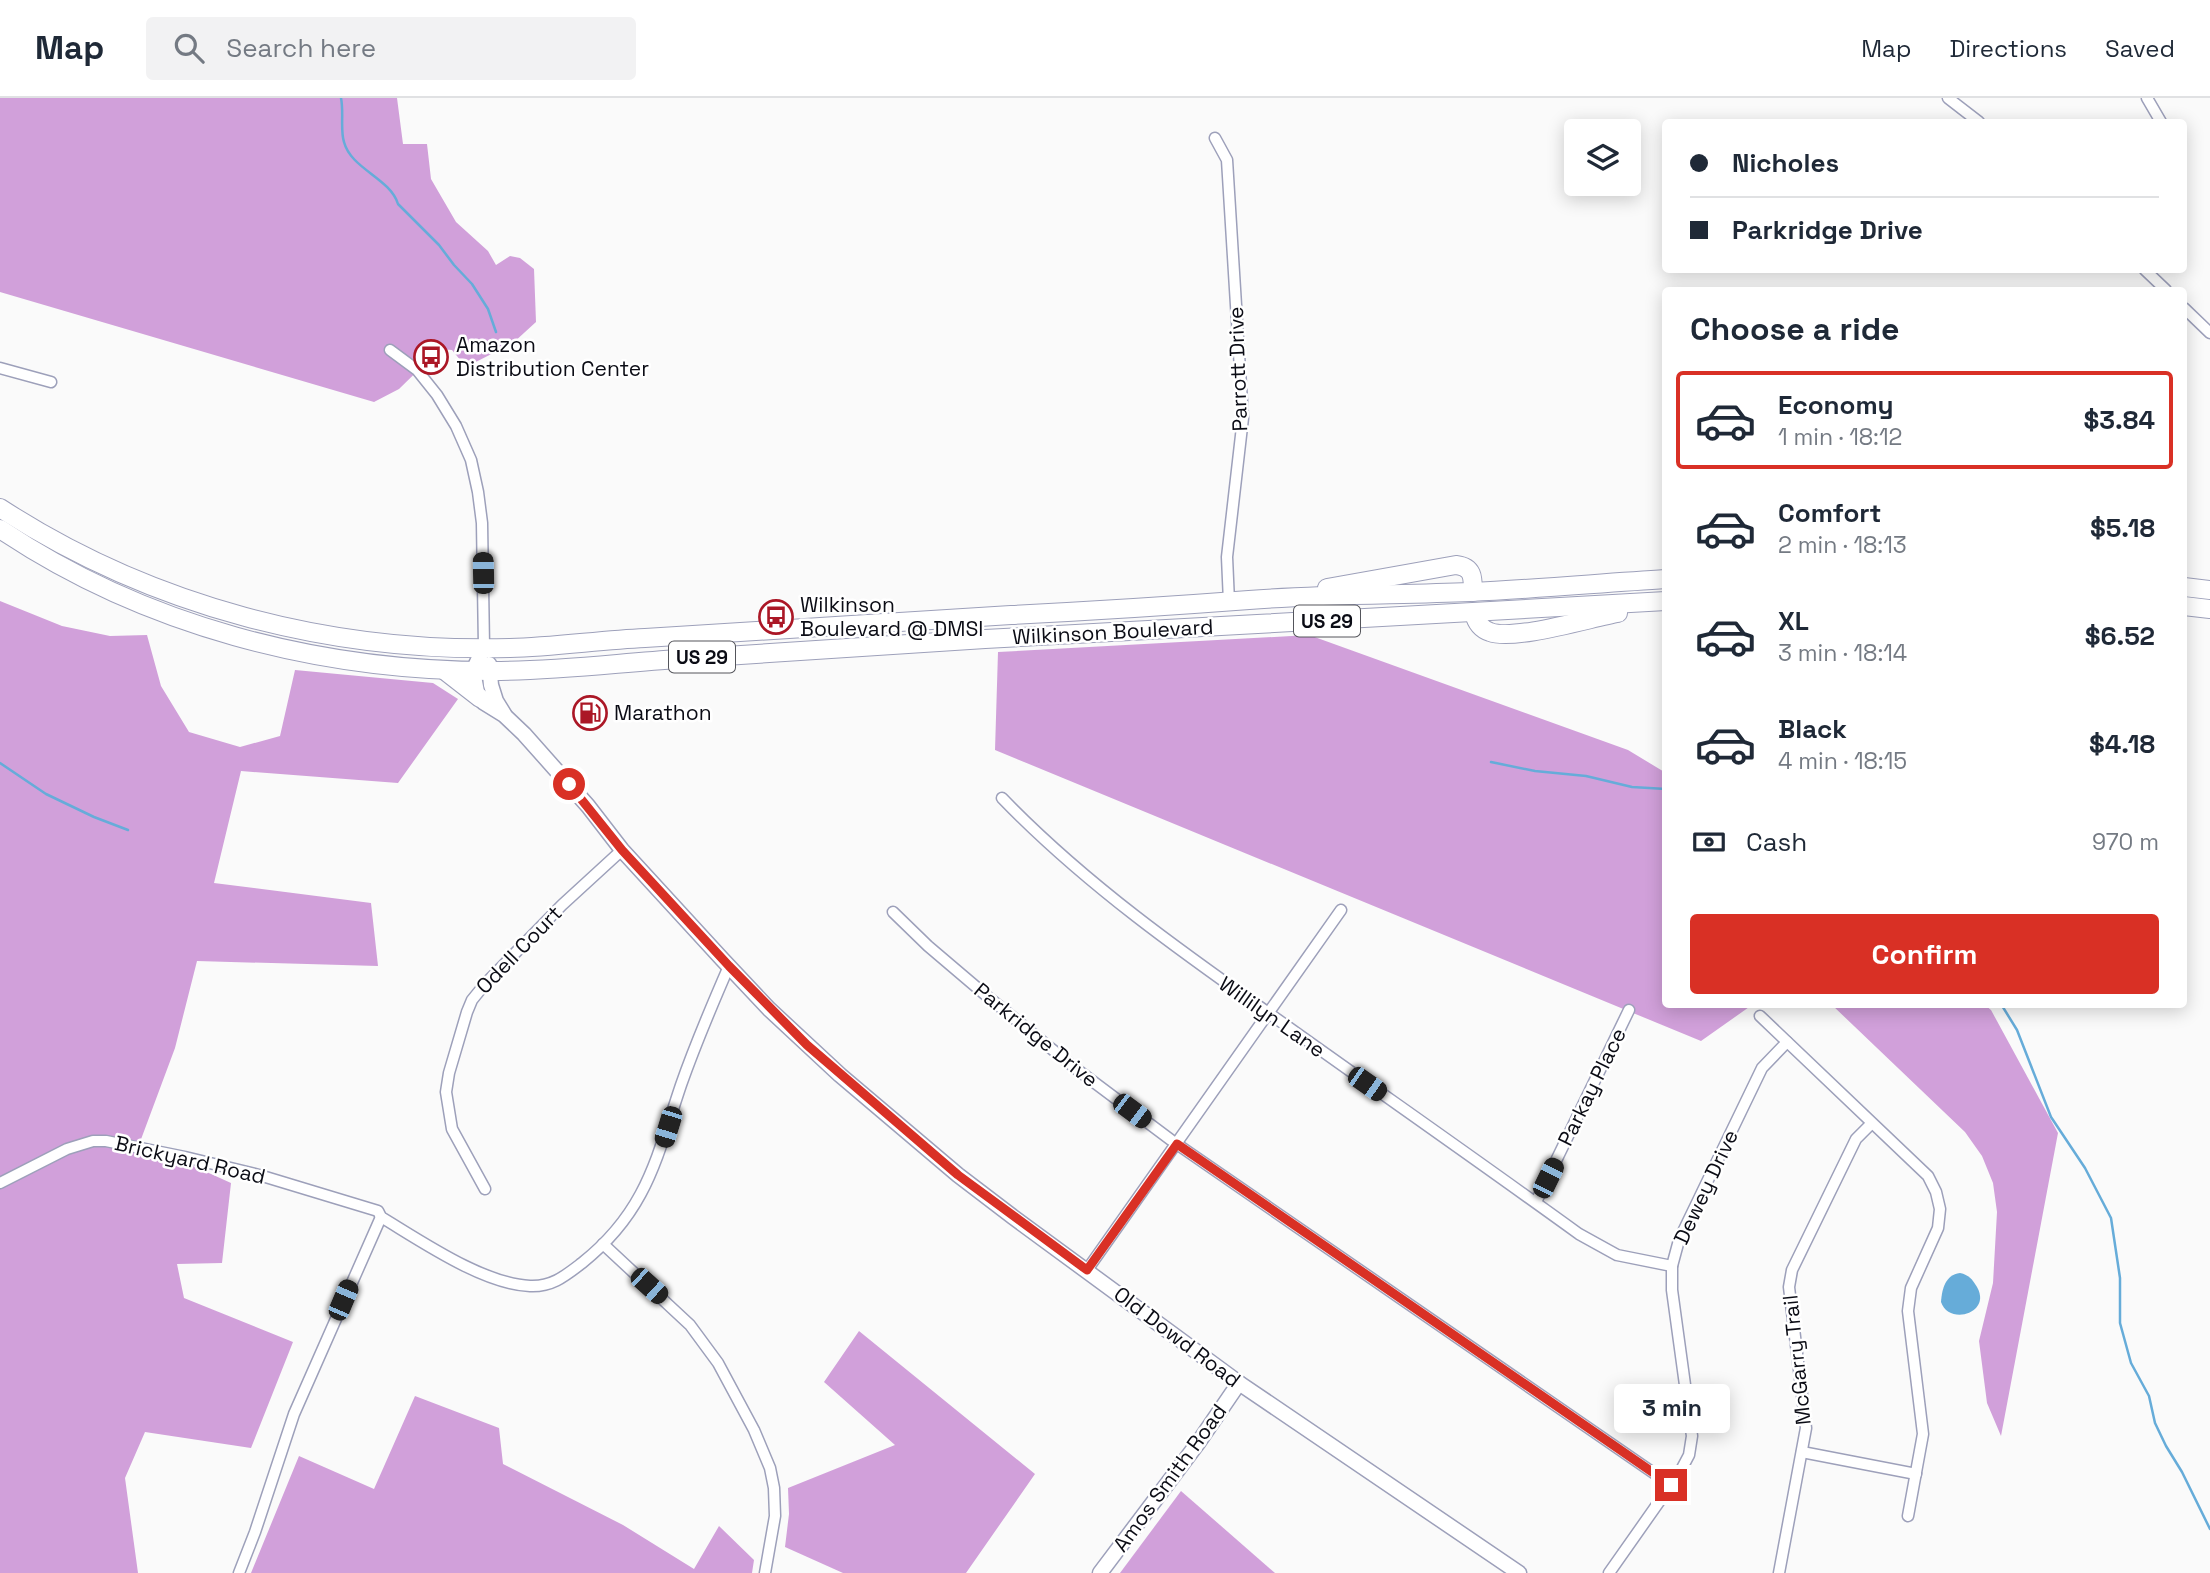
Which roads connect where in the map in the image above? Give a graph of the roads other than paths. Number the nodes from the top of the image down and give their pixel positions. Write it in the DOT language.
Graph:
graph roads {
  1 [pos="1948,98"];
  2 [pos="2147,98"];
  3 [pos="1975,119"];
  4 [pos="2159,119"];
  5 [pos="1215,138"];
  6 [pos="2148,273"];
  7 [pos="2163,287"];
  8 [pos="2187,311"];
  9 [pos="2210,333"];
  10 [pos="390,350"];
  11 [pos="0,368"];
  12 [pos="51,382"];
  13 [pos="0,508"];
  14 [pos="0,529"];
  15 [pos="57,542"];
  16 [pos="49,560"];
  17 [pos="1662,579"];
  18 [pos="2187,587"];
  19 [pos="2210,590"];
  20 [pos="1473,592"];
  21 [pos="1251,600"];
  22 [pos="1228,602"];
  23 [pos="1662,604"];
  24 [pos="2187,606"];
  25 [pos="2210,609"];
  26 [pos="1474,612"];
  27 [pos="484,648"];
  28 [pos="444,670"];
  29 [pos="482,671"];
  30 [pos="480,698"];
  31 [pos="505,715"];
  32 [pos="1002,798"];
  33 [pos="622,850"];
  34 [pos="1341,910"];
  35 [pos="893,912"];
  36 [pos="729,966"];
  37 [pos="1629,1010"];
  38 [pos="1268,1014"];
  39 [pos="1760,1016"];
  40 [pos="1787,1042"];
  41 [pos="1871,1124"];
  42 [pos="1177,1144"];
  43 [pos="0,1183"];
  44 [pos="485,1189"];
  45 [pos="1536,1202"];
  46 [pos="381,1217"];
  47 [pos="603,1244"];
  48 [pos="1672,1266"];
  49 [pos="1087,1270"];
  50 [pos="1239,1383"];
  51 [pos="1802,1452"];
  52 [pos="1916,1474"];
  53 [pos="1671,1485"];
  54 [pos="1908,1516"];
  55 [pos="239,1573"];
  56 [pos="765,1573"];
  57 [pos="1100,1573"];
  58 [pos="1519,1573"];
  59 [pos="1609,1573"];
  60 [pos="1779,1573"];
  1 -- 3 [label="street"];
  2 -- 4 [label="street"];
  5 -- 22 [label="street, Parrott Drive"];
  6 -- 7 [label="street"];
  8 -- 9 [label="street"];
  10 -- 27 [label="street"];
  11 -- 12 [label="street"];
  13 -- 15 [label="main road, Wilkinson Boulevard / US 29"];
  14 -- 16 [label="main road, Wilkinson Boulevard / US 29"];
  15 -- 16 [label="main road"];
  15 -- 27 [label="main road, Wilkinson Boulevard / US 29"];
  16 -- 28 [label="main road, Wilkinson Boulevard / US 29"];
  17 -- 20 [label="main road, Wilkinson Boulevard / US 29"];
  18 -- 19 [label="main road"];
  20 -- 21 [label="main road, Wilkinson Boulevard / US 29"];
  20 -- 21 [label="main road"];
  20 -- 26 [label="street"];
  21 -- 22 [label="main road, Wilkinson Boulevard / US 29"];
  22 -- 27 [label="main road, Wilkinson Boulevard / US 29"];
  23 -- 26 [label="main road"];
  24 -- 25 [label="main road"];
  26 -- 29 [label="main road, Wilkinson Boulevard / US 29"];
  27 -- 29 [label="street"];
  28 -- 29 [label="main road, Wilkinson Boulevard / US 29"];
  28 -- 30 [label="main road"];
  29 -- 30 [label="street"];
  29 -- 31 [label="street, Old Dowd Road"];
  30 -- 31 [label="street, Old Dowd Road"];
  31 -- 33 [label="street, Old Dowd Road"];
  32 -- 38 [label="street, Willilyn Lane"];
  33 -- 36 [label="street, Old Dowd Road"];
  33 -- 44 [label="street, Odell Court"];
  34 -- 38 [label="street"];
  35 -- 42 [label="street, Parkridge Drive"];
  36 -- 47 [label="street, Brickyard Road"];
  36 -- 49 [label="street, Old Dowd Road"];
  37 -- 45 [label="street, Parkay Place"];
  38 -- 42 [label="street"];
  38 -- 45 [label="street, Willilyn Lane"];
  39 -- 40 [label="street"];
  40 -- 41 [label="street"];
  40 -- 48 [label="street, Dewey Drive"];
  41 -- 51 [label="street, McGarry Trail"];
  41 -- 52 [label="street"];
  42 -- 49 [label="street"];
  42 -- 53 [label="street, Parkridge Drive"];
  43 -- 46 [label="street, Brickyard Road"];
  45 -- 48 [label="street, Willilyn Lane"];
  46 -- 47 [label="street, Brickyard Road"];
  46 -- 55 [label="street"];
  47 -- 56 [label="street"];
  48 -- 53 [label="street, Dewey Drive"];
  49 -- 50 [label="street, Old Dowd Road"];
  50 -- 57 [label="street, Amos Smith Road"];
  50 -- 58 [label="street, Old Dowd Road"];
  51 -- 52 [label="street"];
  51 -- 60 [label="street, McGarry Trail"];
  52 -- 54 [label="street"];
  53 -- 59 [label="street, Dewey Drive"];
}
